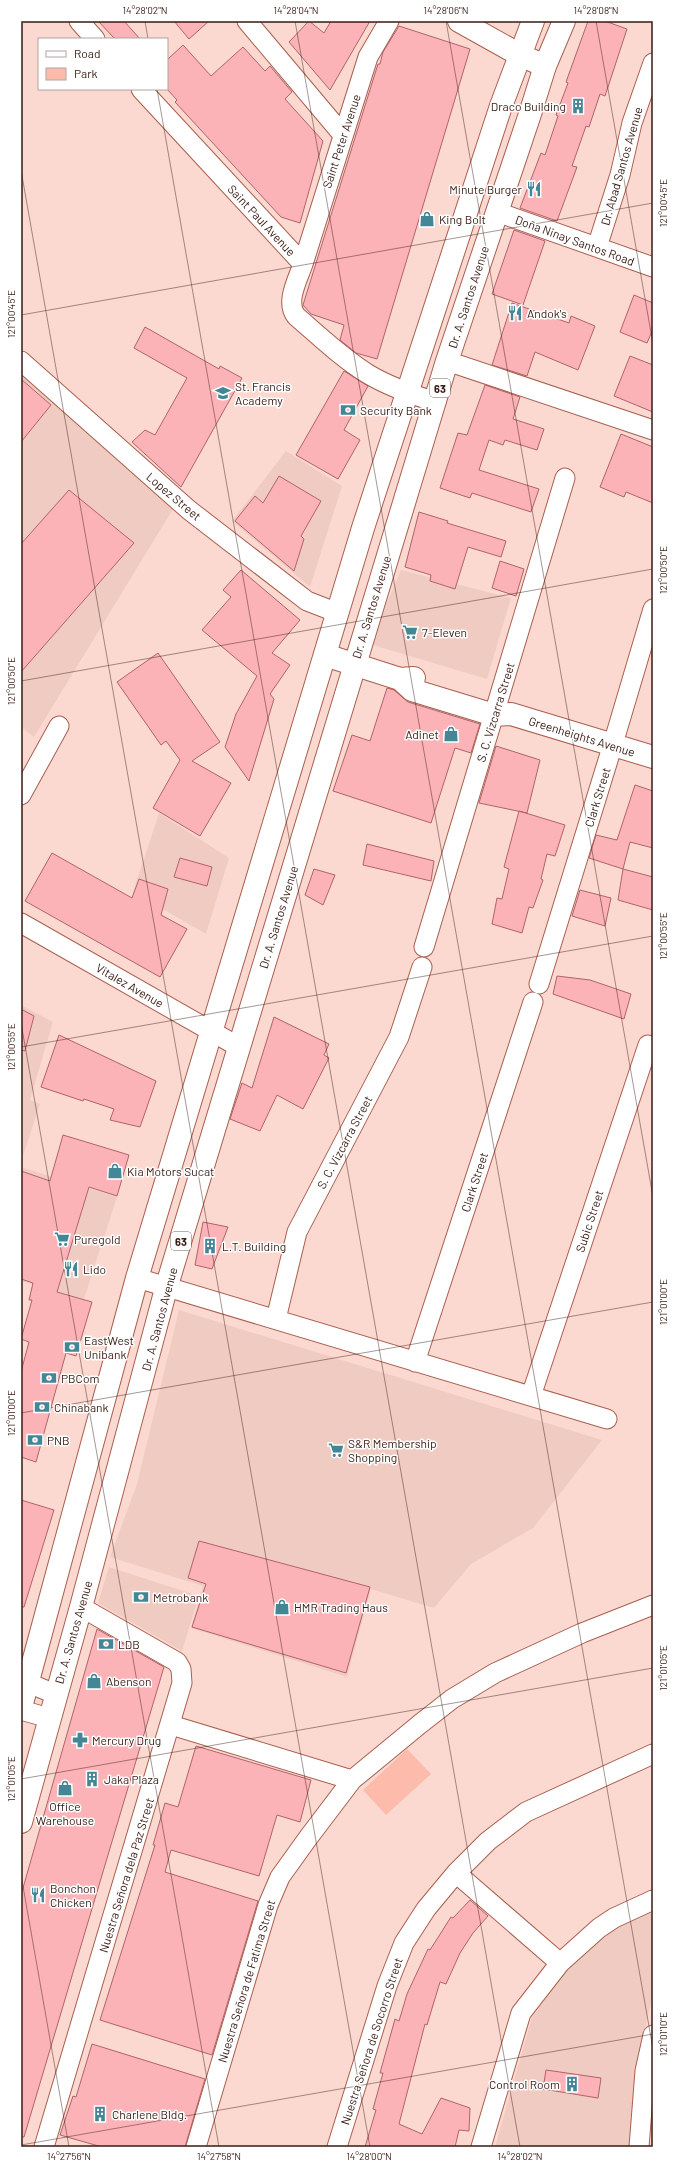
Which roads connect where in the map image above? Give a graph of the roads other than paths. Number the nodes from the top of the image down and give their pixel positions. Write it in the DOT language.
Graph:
graph roads {
  1 [pos="79,21"];
  2 [pos="247,21"];
  3 [pos="389,21"];
  4 [pos="459,21"];
  5 [pos="533,21"];
  6 [pos="564,21"];
  7 [pos="94,38"];
  8 [pos="520,55"];
  9 [pos="653,63"];
  10 [pos="545,66"];
  11 [pos="142,90"];
  12 [pos="343,135"];
  13 [pos="497,212"];
  14 [pos="597,247"];
  15 [pos="303,264"];
  16 [pos="653,267"];
  17 [pos="21,361"];
  18 [pos="447,361"];
  19 [pos="406,392"];
  20 [pos="436,402"];
  21 [pos="653,430"];
  22 [pos="565,478"];
  23 [pos="653,609"];
  24 [pos="338,613"];
  25 [pos="325,655"];
  26 [pos="354,664"];
  27 [pos="501,711"];
  28 [pos="59,726"];
  29 [pos="613,744"];
  30 [pos="653,758"];
  31 [pos="21,795"];
  32 [pos="21,923"];
  33 [pos="424,947"];
  34 [pos="422,967"];
  35 [pos="210,1031"];
  36 [pos="648,1045"];
  37 [pos="239,1047"];
  38 [pos="137,1278"];
  39 [pos="167,1285"];
  40 [pos="276,1319"];
  41 [pos="415,1362"];
  42 [pos="531,1396"];
  43 [pos="606,1419"];
  44 [pos="653,1605"];
  45 [pos="81,1608"];
  46 [pos="24,1682"];
  47 [pos="56,1694"];
  48 [pos="21,1707"];
  49 [pos="21,1710"];
  50 [pos="49,1718"];
  51 [pos="171,1725"];
  52 [pos="653,1754"];
  53 [pos="352,1780"];
  54 [pos="21,1822"];
  55 [pos="456,1872"];
  56 [pos="653,1900"];
  57 [pos="560,1963"];
  58 [pos="653,2035"];
  59 [pos="44,2147"];
  60 [pos="196,2147"];
  61 [pos="336,2147"];
  62 [pos="481,2147"];
  63 [pos="639,2147"];
  1 -- 7 [label="street"];
  2 -- 12 [label="street"];
  3 -- 12 [label="street, Saint Peter Avenue"];
  4 -- 8 [label="main road"];
  5 -- 8 [label="main road"];
  6 -- 10 [label="main road, Dr. A. Santos Avenue / 63"];
  8 -- 10 [label="main road"];
  8 -- 19 [label="main road"];
  9 -- 14 [label="street, Dr. Abad Santos Avenue"];
  10 -- 13 [label="main road, Dr. A. Santos Avenue / 63"];
  11 -- 15 [label="street, Saint Paul Avenue"];
  12 -- 15 [label="street, Saint Peter Avenue"];
  13 -- 14 [label="street, Doña Ninay Santos Road"];
  13 -- 18 [label="main road, Dr. A. Santos Avenue / 63"];
  14 -- 16 [label="street, Doña Ninay Santos Road"];
  15 -- 19 [label="street, Saint Paul Avenue"];
  17 -- 24 [label="street, Lopez Street"];
  18 -- 20 [label="main road, Dr. A. Santos Avenue / 63"];
  18 -- 21 [label="street"];
  19 -- 20 [label="street"];
  19 -- 24 [label="main road"];
  20 -- 26 [label="main road, Dr. A. Santos Avenue / 63"];
  22 -- 27 [label="street, S. C. Vizcarra Street"];
  23 -- 29 [label="street, Clark Street"];
  24 -- 25 [label="main road"];
  25 -- 26 [label="main road, Greenheights Avenue"];
  25 -- 35 [label="main road"];
  26 -- 27 [label="main road, Greenheights Avenue"];
  26 -- 37 [label="main road, Dr. A. Santos Avenue / 63"];
  27 -- 29 [label="main road, Greenheights Avenue"];
  27 -- 33 [label="street, S. C. Vizcarra Street"];
  28 -- 31 [label="street"];
  29 -- 30 [label="main road, Greenheights Avenue"];
  29 -- 41 [label="street, Clark Street"];
  32 -- 35 [label="street, Vitalez Avenue"];
  34 -- 40 [label="street, S. C. Vizcarra Street"];
  35 -- 37 [label="street, Vitalez Avenue"];
  35 -- 38 [label="main road"];
  36 -- 42 [label="street, Subic Street"];
  37 -- 39 [label="main road, Dr. A. Santos Avenue / 63"];
  38 -- 39 [label="street"];
  38 -- 46 [label="main road"];
  39 -- 40 [label="street"];
  39 -- 45 [label="main road, Dr. A. Santos Avenue / 63"];
  40 -- 41 [label="street"];
  41 -- 42 [label="street"];
  42 -- 43 [label="street"];
  44 -- 53 [label="street, Nuestra Señora de Fatima Street"];
  45 -- 47 [label="main road, Dr. A. Santos Avenue / 63"];
  45 -- 51 [label="street, Nuestra Señora dela Paz Street"];
  46 -- 47 [label="street"];
  46 -- 48 [label="main road"];
  47 -- 50 [label="main road, Dr. A. Santos Avenue / 63"];
  49 -- 50 [label="street"];
  50 -- 54 [label="main road, Dr. A. Santos Avenue / 63"];
  51 -- 53 [label="street"];
  51 -- 59 [label="street, Nuestra Señora dela Paz Street"];
  52 -- 55 [label="street, Nuestra Señora de Socorro Street"];
  53 -- 60 [label="street, Nuestra Señora de Fatima Street"];
  55 -- 57 [label="street"];
  55 -- 61 [label="street, Nuestra Señora de Socorro Street"];
  56 -- 57 [label="street"];
  57 -- 62 [label="street"];
  58 -- 63 [label="street"];
}
